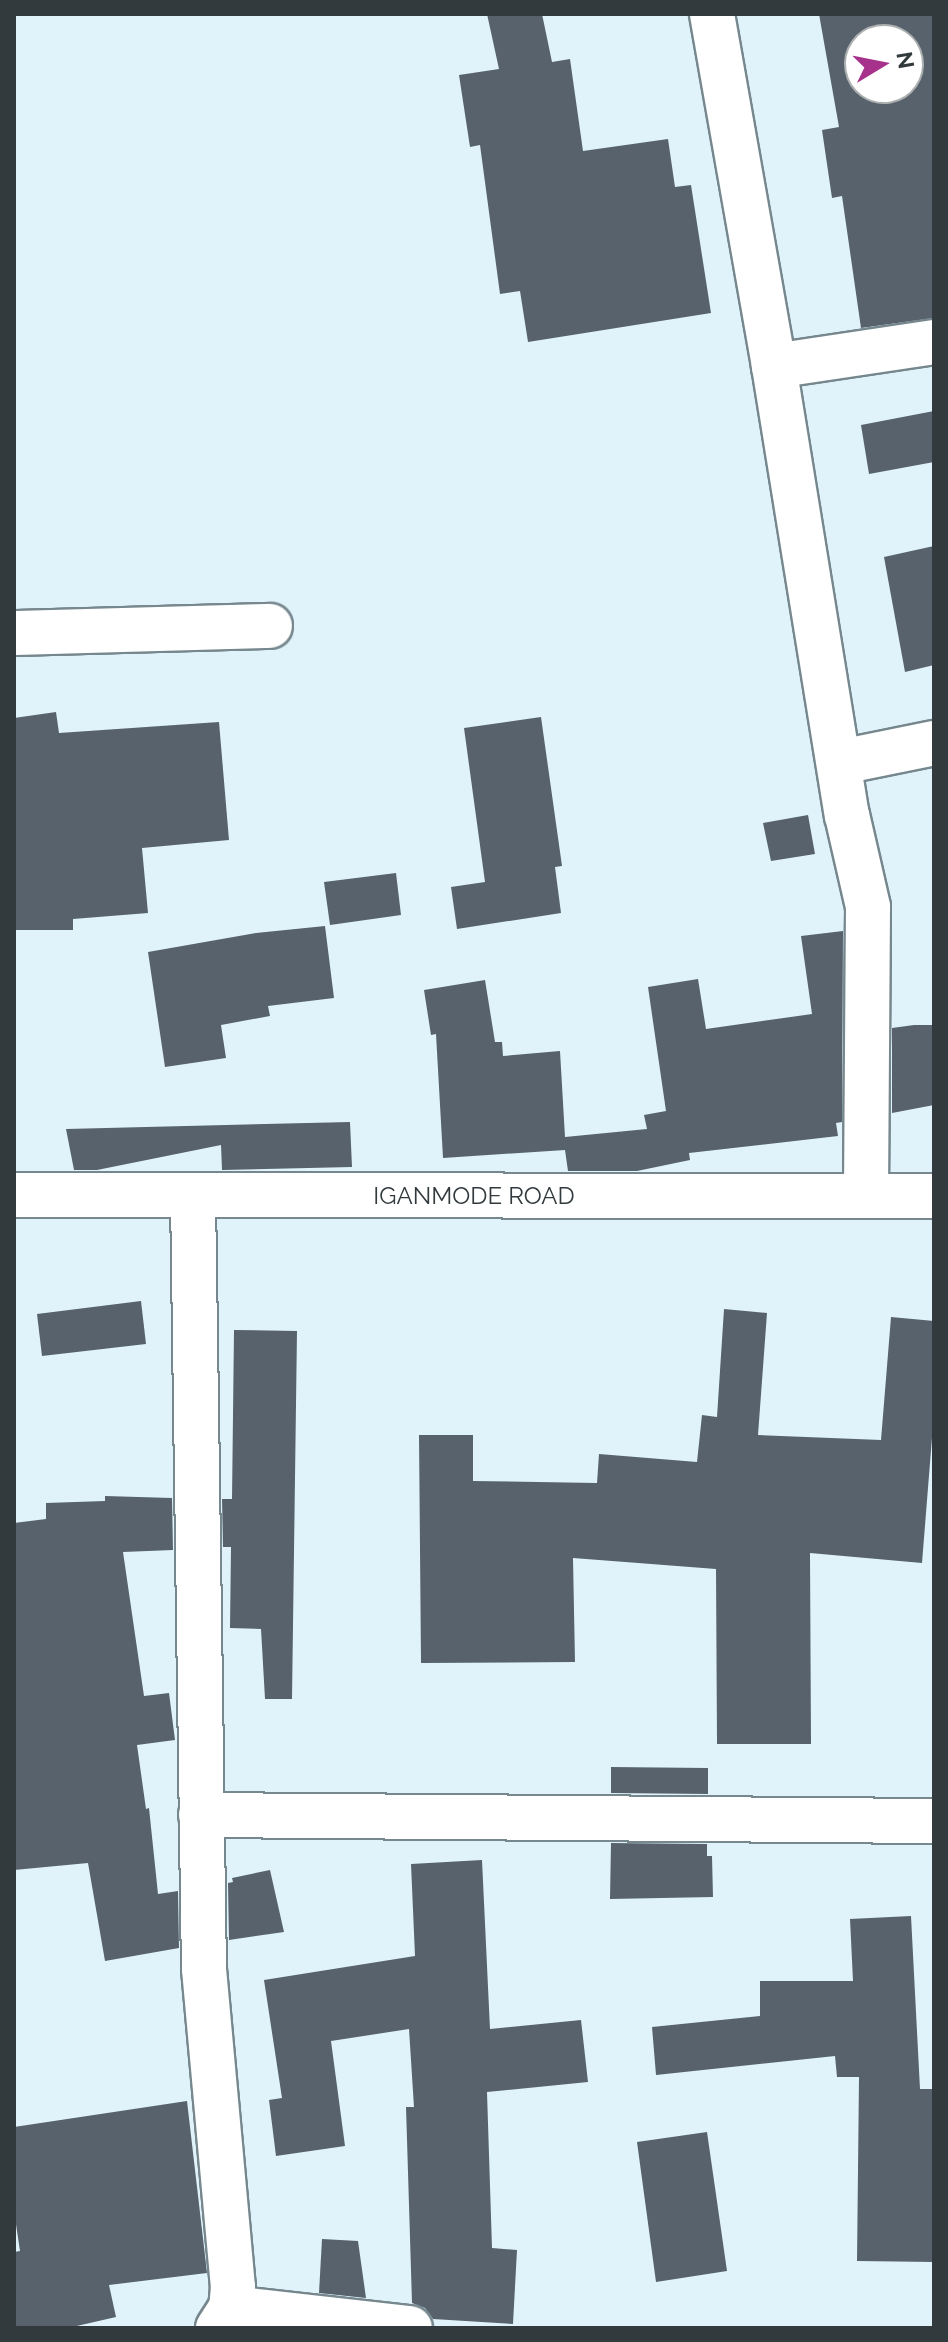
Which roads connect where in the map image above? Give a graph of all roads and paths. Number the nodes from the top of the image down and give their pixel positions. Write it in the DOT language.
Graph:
graph roads {
  1 [pos="712,14"];
  2 [pos="934,342"];
  3 [pos="774,366"];
  4 [pos="270,626"];
  5 [pos="14,633"];
  6 [pos="934,743"];
  7 [pos="841,762"];
  8 [pos="14,1195"];
  9 [pos="193,1195"];
  10 [pos="866,1196"];
  11 [pos="934,1196"];
  12 [pos="201,1815"];
  13 [pos="934,1821"];
  14 [pos="224,2318"];
  15 [pos="410,2328"];
  1 -- 3 [label="street"];
  2 -- 3 [label="street"];
  3 -- 7 [label="street"];
  4 -- 5 [label="street"];
  6 -- 7 [label="street"];
  7 -- 10 [label="street"];
  8 -- 9 [label="street, IGANMODE ROAD"];
  9 -- 10 [label="street, IGANMODE ROAD"];
  9 -- 12 [label="street"];
  10 -- 11 [label="street, IGANMODE ROAD"];
  12 -- 13 [label="street"];
  12 -- 14 [label="street"];
  14 -- 15 [label="street"];
}
